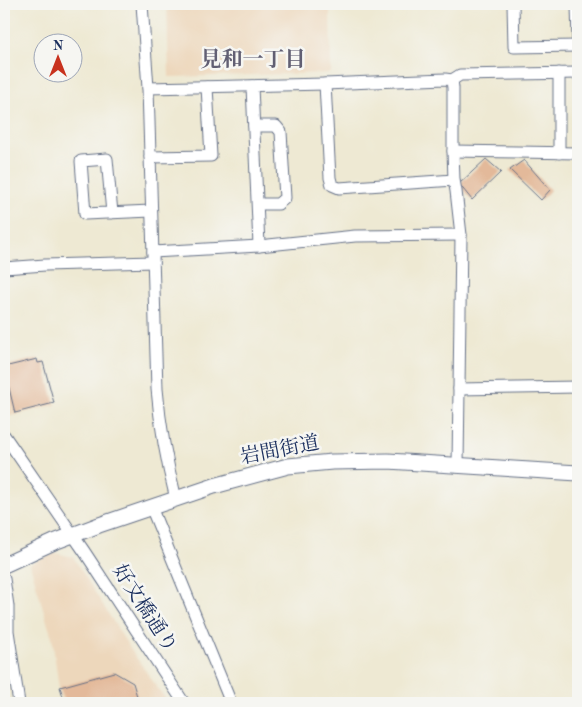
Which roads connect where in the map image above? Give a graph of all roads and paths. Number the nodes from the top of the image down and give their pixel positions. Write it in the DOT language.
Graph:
graph roads {
  1 [pos="142,4"];
  2 [pos="514,4"];
  3 [pos="577,4"];
  4 [pos="578,45"];
  5 [pos="560,73"];
  6 [pos="578,73"];
  7 [pos="452,80"];
  8 [pos="325,84"];
  9 [pos="252,86"];
  10 [pos="207,87"];
  11 [pos="148,88"];
  12 [pos="254,126"];
  13 [pos="453,151"];
  14 [pos="560,153"];
  15 [pos="578,153"];
  16 [pos="150,157"];
  17 [pos="454,180"];
  18 [pos="258,204"];
  19 [pos="151,211"];
  20 [pos="112,213"];
  21 [pos="461,235"];
  22 [pos="260,246"];
  23 [pos="153,257"];
  24 [pos="4,268"];
  25 [pos="578,387"];
  26 [pos="458,389"];
  27 [pos="4,435"];
  28 [pos="458,465"];
  29 [pos="578,473"];
  30 [pos="176,500"];
  31 [pos="151,508"];
  32 [pos="73,535"];
  33 [pos="4,565"];
  34 [pos="4,579"];
  35 [pos="19,703"];
  36 [pos="184,703"];
  37 [pos="231,703"];
  1 -- 11 [label="street"];
  2 -- 4 [label="street"];
  3 -- 4 [label="street"];
  5 -- 6 [label="street"];
  5 -- 7 [label="street"];
  5 -- 14 [label="street"];
  7 -- 8 [label="street"];
  7 -- 13 [label="street"];
  8 -- 9 [label="street"];
  8 -- 17 [label="street"];
  9 -- 10 [label="street"];
  9 -- 12 [label="street"];
  10 -- 11 [label="street"];
  10 -- 16 [label="street"];
  11 -- 16 [label="street"];
  12 -- 18 [label="street"];
  12 -- 18 [label="street"];
  13 -- 14 [label="street"];
  13 -- 17 [label="street"];
  14 -- 15 [label="street"];
  16 -- 19 [label="street"];
  17 -- 21 [label="street"];
  18 -- 22 [label="street"];
  19 -- 20 [label="street"];
  19 -- 23 [label="street"];
  20 -- 20 [label="street"];
  21 -- 22 [label="street"];
  21 -- 26 [label="street"];
  22 -- 23 [label="street"];
  23 -- 24 [label="street"];
  23 -- 30 [label="street"];
  25 -- 26 [label="street"];
  26 -- 28 [label="street"];
  27 -- 32 [label="street, 好文橋通り"];
  28 -- 29 [label="main road, 岩間街道"];
  28 -- 30 [label="main road, 岩間街道"];
  30 -- 31 [label="main road, 岩間街道"];
  31 -- 32 [label="main road, 岩間街道"];
  31 -- 37 [label="street"];
  32 -- 33 [label="main road, 岩間街道"];
  32 -- 36 [label="street, 好文橋通り"];
  34 -- 35 [label="street"];
}
